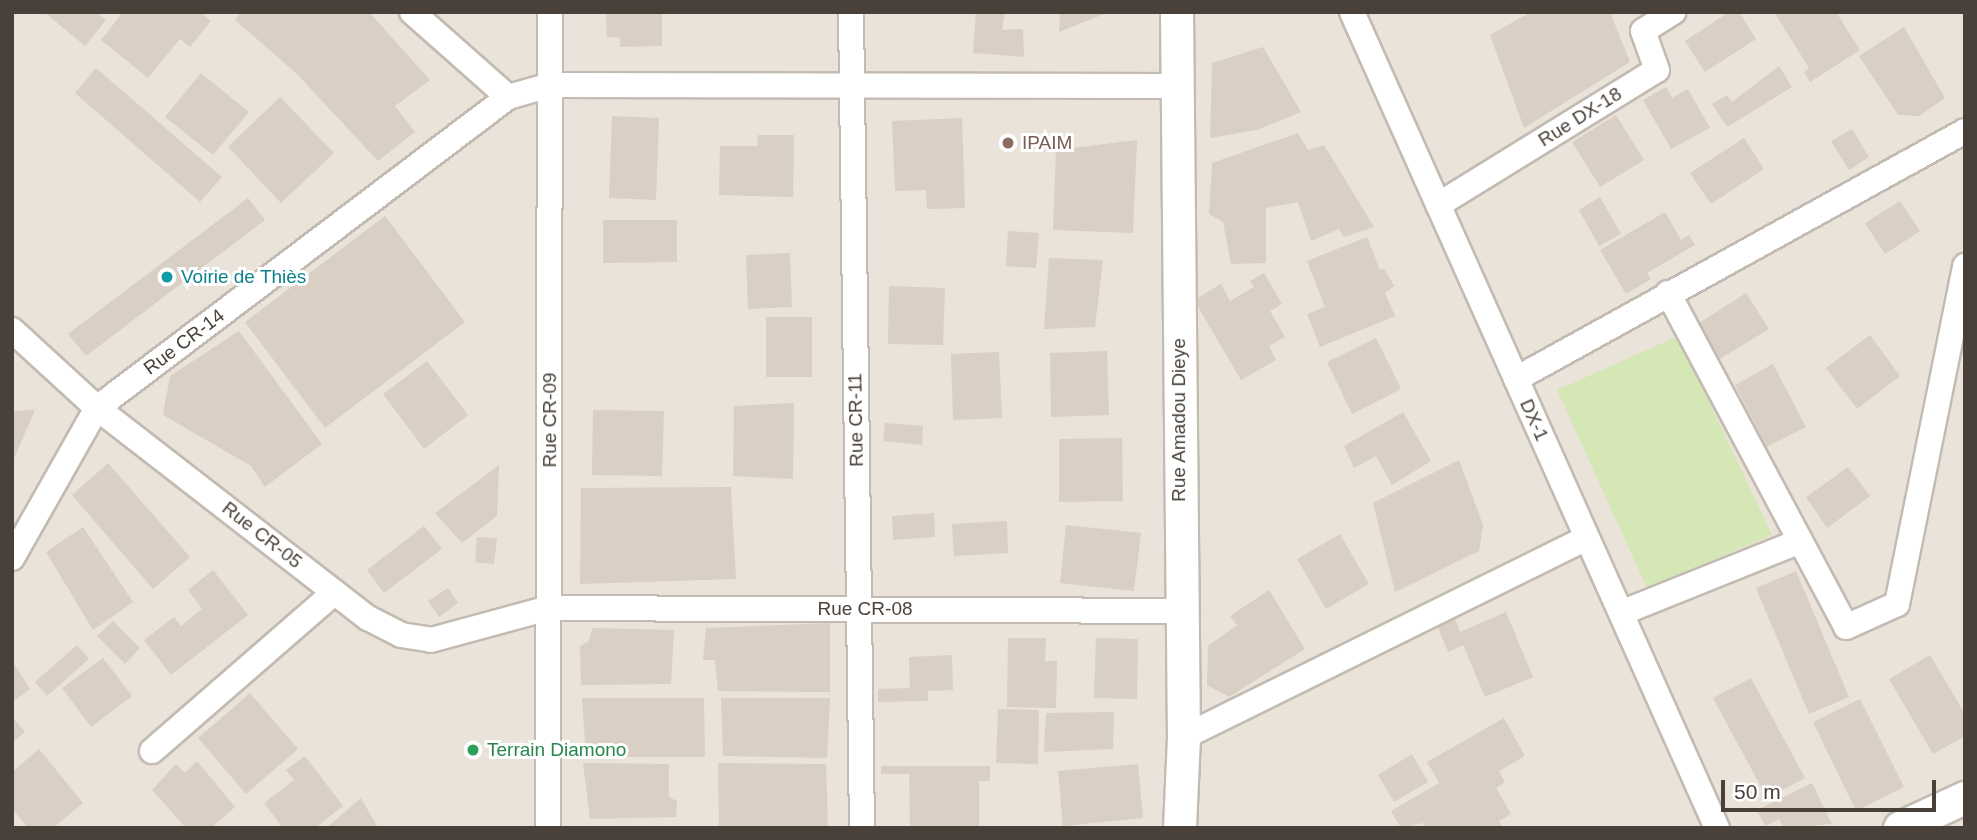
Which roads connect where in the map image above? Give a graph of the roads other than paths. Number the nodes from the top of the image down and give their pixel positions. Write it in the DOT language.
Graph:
graph roads {
  1 [pos="412,12"];
  2 [pos="550,12"];
  3 [pos="851,12"];
  4 [pos="1177,12"];
  5 [pos="1352,12"];
  6 [pos="1673,12"];
  7 [pos="850,83"];
  8 [pos="550,85"];
  9 [pos="1178,86"];
  10 [pos="508,96"];
  11 [pos="1965,131"];
  12 [pos="1438,205"];
  13 [pos="1965,266"];
  14 [pos="1668,293"];
  15 [pos="12,330"];
  16 [pos="1516,379"];
  17 [pos="97,408"];
  18 [pos="1587,538"];
  19 [pos="1800,541"];
  20 [pos="12,558"];
  21 [pos="335,592"];
  22 [pos="549,608"];
  23 [pos="859,610"];
  24 [pos="1180,611"];
  25 [pos="1621,613"];
  26 [pos="1184,737"];
  27 [pos="152,751"];
  28 [pos="1962,805"];
  29 [pos="548,828"];
  30 [pos="862,828"];
  31 [pos="1180,828"];
  32 [pos="1717,828"];
  33 [pos="1899,828"];
  1 -- 10 [label="street"];
  2 -- 8 [label="street, Rue CR-09"];
  3 -- 7 [label="street, Rue CR-11"];
  4 -- 9 [label="street, Rue Amadou Dieye"];
  5 -- 12 [label="street, DX-1"];
  6 -- 12 [label="street, Rue DX-18"];
  7 -- 8 [label="street, Rue CR-14"];
  7 -- 9 [label="street, Rue CR-14"];
  7 -- 23 [label="street, Rue CR-11"];
  8 -- 10 [label="street, Rue CR-14"];
  8 -- 22 [label="street, Rue CR-09"];
  9 -- 24 [label="street, Rue Amadou Dieye"];
  10 -- 17 [label="street, Rue CR-14"];
  11 -- 14 [label="street"];
  12 -- 16 [label="street, DX-1"];
  13 -- 19 [label="street"];
  14 -- 16 [label="street"];
  14 -- 19 [label="street"];
  15 -- 17 [label="street, Rue CR-05"];
  16 -- 18 [label="street, DX-1"];
  17 -- 20 [label="street, Rue CR-14"];
  17 -- 21 [label="street, Rue CR-05"];
  18 -- 25 [label="street, DX-1"];
  18 -- 26 [label="street"];
  19 -- 25 [label="street"];
  21 -- 22 [label="street, Rue CR-05"];
  21 -- 27 [label="street"];
  22 -- 23 [label="street, Rue CR-08"];
  22 -- 29 [label="street, Rue CR-09"];
  23 -- 24 [label="street, Rue CR-08"];
  23 -- 30 [label="street, Rue CR-11"];
  24 -- 26 [label="street, Rue Amadou Dieye"];
  25 -- 32 [label="street, DX-1"];
  26 -- 31 [label="street, Rue Amadou Dieye"];
  28 -- 33 [label="street"];
}
